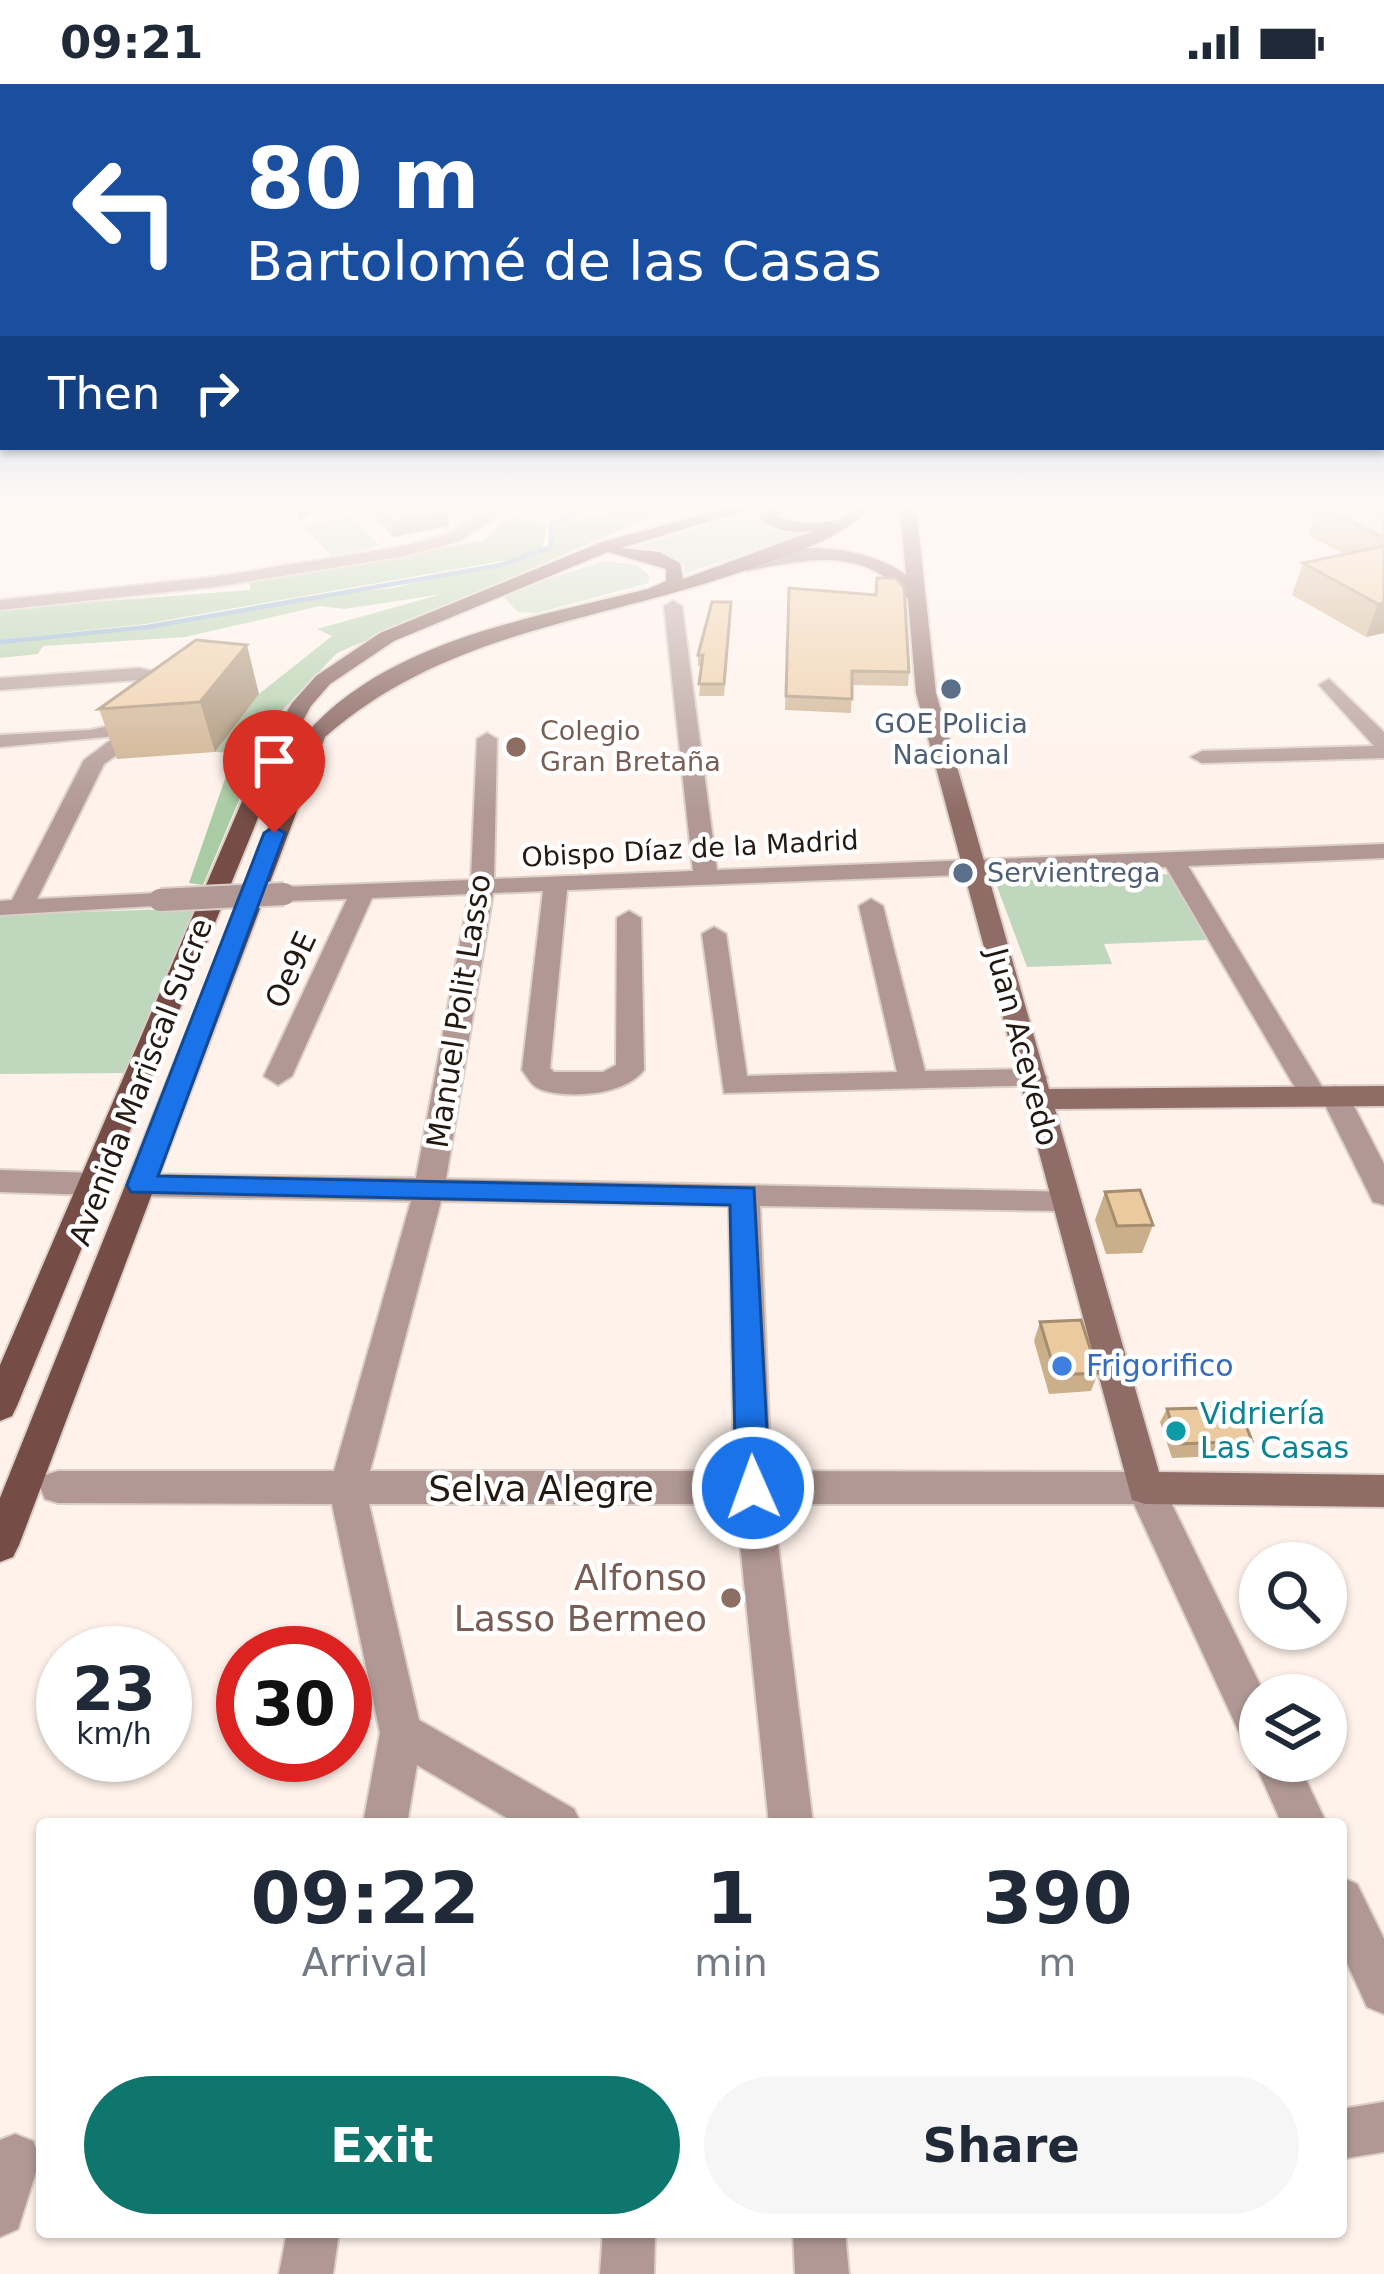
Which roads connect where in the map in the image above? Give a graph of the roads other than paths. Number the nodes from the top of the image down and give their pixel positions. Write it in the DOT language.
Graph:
graph roads {
  1 [pos="456,609"];
  2 [pos="482,609"];
  3 [pos="596,609"];
  4 [pos="673,609"];
  5 [pos="920,609"];
  6 [pos="555,620"];
  7 [pos="356,655"];
  8 [pos="396,675"];
  9 [pos="0,684"];
  10 [pos="1329,685"];
  11 [pos="150,722"];
  12 [pos="487,739"];
  13 [pos="0,741"];
  14 [pos="1384,748"];
  15 [pos="1202,757"];
  16 [pos="1384,851"];
  17 [pos="1171,856"];
  18 [pos="971,865"];
  19 [pos="706,878"];
  20 [pos="556,885"];
  21 [pos="482,890"];
  22 [pos="363,891"];
  23 [pos="871,906"];
  24 [pos="10,908"];
  25 [pos="629,918"];
  26 [pos="714,934"];
  27 [pos="278,1076"];
  28 [pos="913,1080"];
  29 [pos="1036,1089"];
  30 [pos="1324,1096"];
  31 [pos="1384,1096"];
  32 [pos="0,1181"];
  33 [pos="93,1184"];
  34 [pos="140,1185"];
  35 [pos="429,1190"];
  36 [pos="1384,1194"];
  37 [pos="744,1195"];
  38 [pos="1063,1200"];
  39 [pos="0,1406"];
  40 [pos="58,1487"];
  41 [pos="347,1487"];
  42 [pos="753,1488"];
  43 [pos="1145,1488"];
  44 [pos="1384,1491"];
  45 [pos="0,1545"];
  46 [pos="1239,1686"];
  47 [pos="401,1733"];
  48 [pos="1285,1782"];
  49 [pos="386,1818"];
  50 [pos="549,1818"];
  51 [pos="790,1818"];
  52 [pos="1302,1818"];
  53 [pos="1347,1913"];
  54 [pos="1384,1990"];
  55 [pos="1384,2127"];
  56 [pos="1347,2133"];
  57 [pos="14,2159"];
  58 [pos="0,2211"];
  59 [pos="313,2238"];
  60 [pos="629,2238"];
  61 [pos="820,2238"];
  62 [pos="306,2274"];
  63 [pos="627,2274"];
  64 [pos="821,2274"];
  1 -- 7 [label="main road, Avenida Mariscal Sucre"];
  2 -- 6 [label="main road"];
  3 -- 6 [label="main road, Avenida Mariscal Sucre"];
  4 -- 19 [label="street"];
  5 -- 18 [label="street, Juan Acevedo"];
  6 -- 8 [label="main road, Avenida Mariscal Sucre"];
  7 -- 8 [label="main road"];
  7 -- 33 [label="main road, Avenida Mariscal Sucre"];
  8 -- 34 [label="main road, Avenida Mariscal Sucre"];
  9 -- 11 [label="street"];
  10 -- 14 [label="street"];
  11 -- 13 [label="street"];
  11 -- 24 [label="street"];
  12 -- 21 [label="street, Manuel Polit Lasso"];
  14 -- 15 [label="street"];
  16 -- 17 [label="street, Obispo Díaz de la Madrid"];
  17 -- 18 [label="street, Obispo Díaz de la Madrid"];
  17 -- 30 [label="street"];
  18 -- 19 [label="street, Obispo Díaz de la Madrid"];
  18 -- 29 [label="street, Juan Acevedo"];
  19 -- 20 [label="street, Obispo Díaz de la Madrid"];
  20 -- 21 [label="street, Obispo Díaz de la Madrid"];
  20 -- 25 [label="street"];
  21 -- 22 [label="street, Obispo Díaz de la Madrid"];
  21 -- 35 [label="street, Manuel Polit Lasso"];
  22 -- 24 [label="street, Obispo Díaz de la Madrid, bridge"];
  22 -- 27 [label="street, Oe9E"];
  23 -- 28 [label="street"];
  26 -- 28 [label="street"];
  28 -- 29 [label="street"];
  29 -- 30 [label="street"];
  29 -- 38 [label="street, Juan Acevedo"];
  30 -- 31 [label="street"];
  30 -- 36 [label="street"];
  32 -- 33 [label="street"];
  33 -- 39 [label="main road, Avenida Mariscal Sucre"];
  34 -- 35 [label="street"];
  34 -- 45 [label="main road, Avenida Mariscal Sucre"];
  35 -- 37 [label="street"];
  35 -- 41 [label="street, Manuel Polit Lasso"];
  37 -- 38 [label="street"];
  37 -- 42 [label="street"];
  38 -- 43 [label="street, Juan Acevedo"];
  40 -- 41 [label="street, Selva Alegre"];
  41 -- 42 [label="street, Selva Alegre"];
  41 -- 47 [label="street"];
  42 -- 43 [label="street, Selva Alegre"];
  42 -- 51 [label="street"];
  43 -- 44 [label="street, Selva Alegre"];
  43 -- 46 [label="street"];
  47 -- 49 [label="street"];
  47 -- 50 [label="street"];
  48 -- 52 [label="street"];
  53 -- 54 [label="street"];
  55 -- 56 [label="street"];
  57 -- 58 [label="street"];
  59 -- 62 [label="street"];
  60 -- 63 [label="street"];
  61 -- 64 [label="street"];
}
